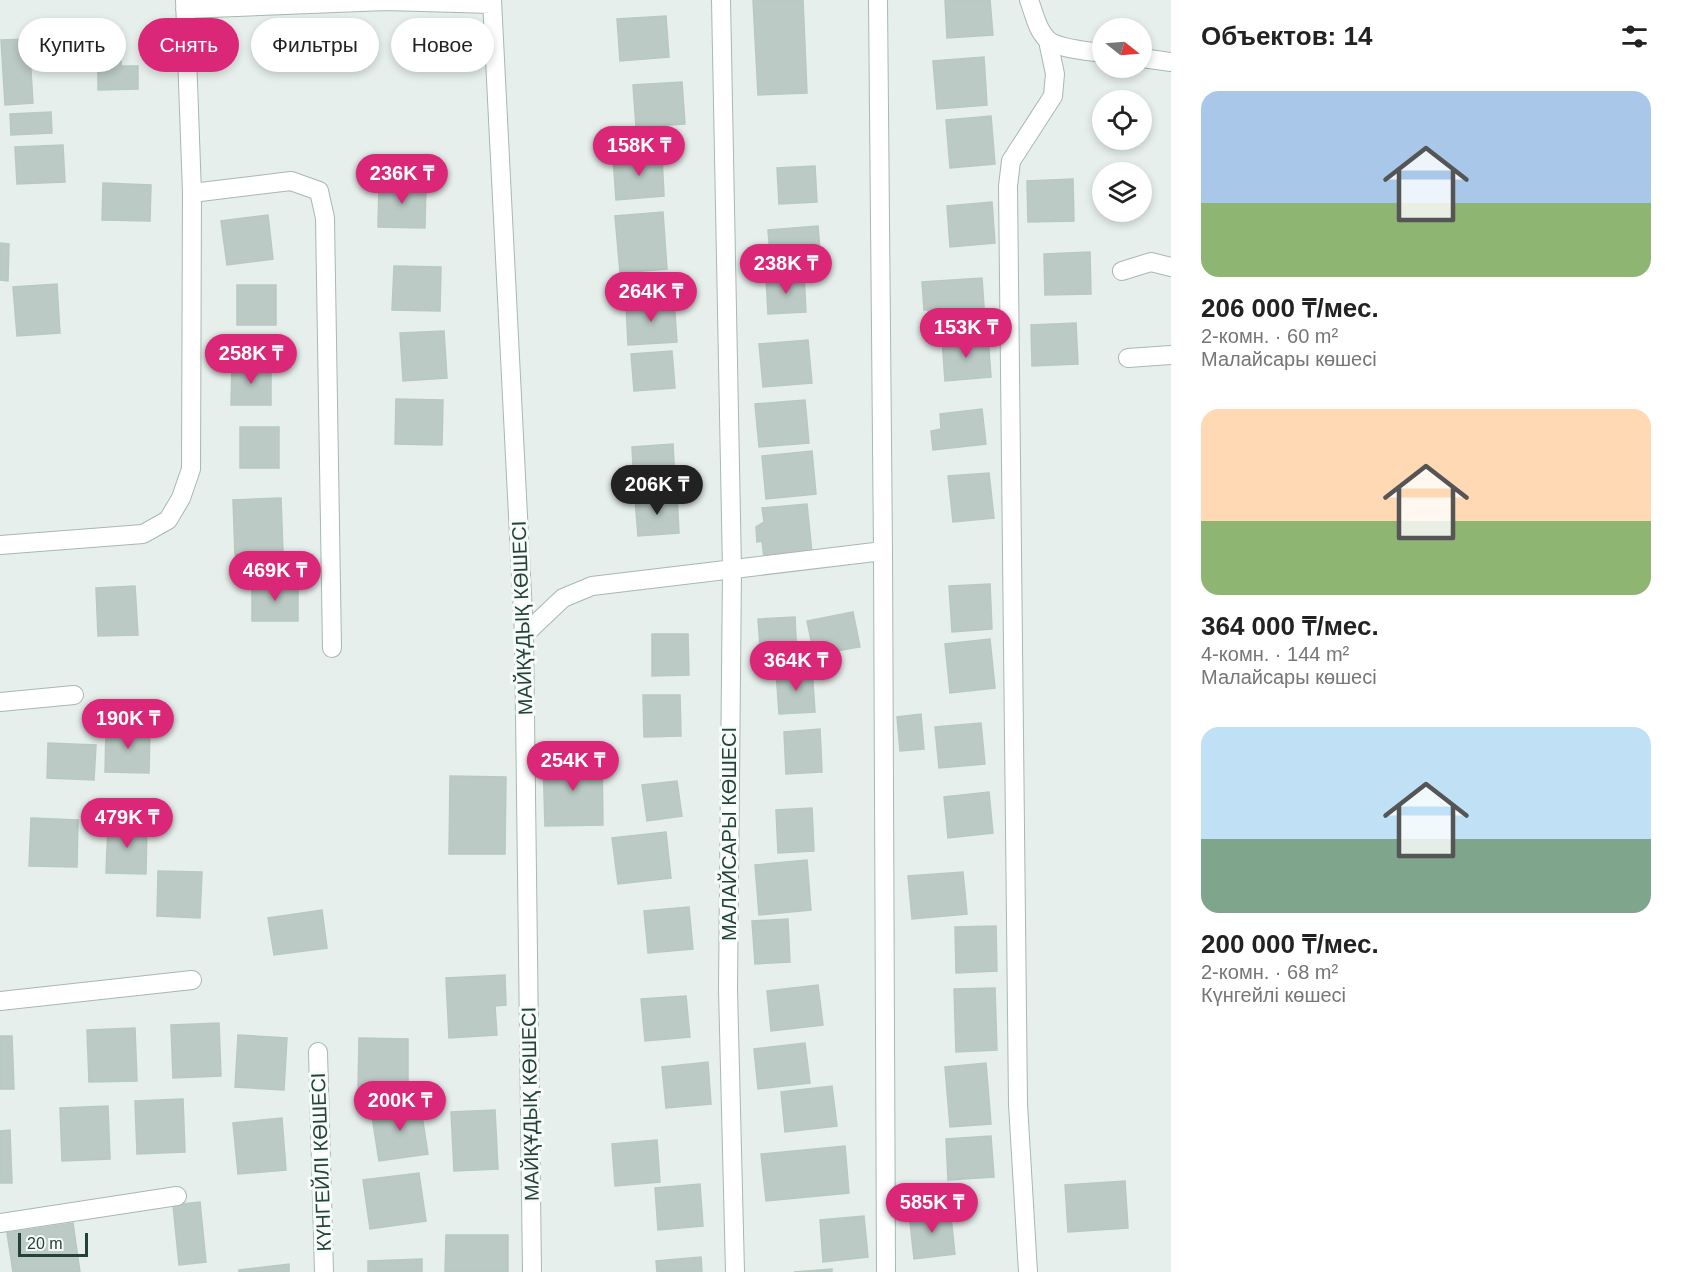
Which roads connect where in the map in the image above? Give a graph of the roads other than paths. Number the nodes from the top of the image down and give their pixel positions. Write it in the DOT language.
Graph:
graph roads {
  1 [pos="386,0"];
  2 [pos="721,0"];
  3 [pos="878,0"];
  4 [pos="1029,0"];
  5 [pos="492,2"];
  6 [pos="185,4"];
  7 [pos="1048,41"];
  8 [pos="1092,52"];
  9 [pos="1152,59"];
  10 [pos="1171,62"];
  11 [pos="192,193"];
  12 [pos="1171,267"];
  13 [pos="1122,271"];
  14 [pos="1171,355"];
  15 [pos="1128,358"];
  16 [pos="0,545"];
  17 [pos="883,551"];
  18 [pos="732,570"];
  19 [pos="524,635"];
  20 [pos="332,648"];
  21 [pos="74,695"];
  22 [pos="0,702"];
  23 [pos="192,980"];
  24 [pos="0,1001"];
  25 [pos="318,1052"];
  26 [pos="177,1196"];
  27 [pos="0,1223"];
  28 [pos="324,1272"];
  29 [pos="532,1272"];
  30 [pos="735,1272"];
  31 [pos="886,1272"];
  32 [pos="1028,1272"];
  1 -- 5 [label="street"];
  1 -- 6 [label="street"];
  2 -- 18 [label="street, МАЛАЙСАРЫ КӨШЕСІ"];
  3 -- 17 [label="street"];
  4 -- 7 [label="street"];
  5 -- 19 [label="street, МАЙҚҰДЫҚ КӨШЕСІ"];
  6 -- 11 [label="street"];
  7 -- 8 [label="street"];
  7 -- 32 [label="street"];
  9 -- 10 [label="street"];
  11 -- 16 [label="street"];
  11 -- 20 [label="street"];
  12 -- 13 [label="street"];
  14 -- 15 [label="street"];
  17 -- 18 [label="street"];
  17 -- 31 [label="street"];
  18 -- 19 [label="street"];
  18 -- 30 [label="street, МАЛАЙСАРЫ КӨШЕСІ"];
  19 -- 29 [label="street, МАЙҚҰДЫҚ КӨШЕСІ"];
  21 -- 22 [label="street"];
  23 -- 24 [label="street"];
  25 -- 28 [label="street, КҮНГЕЙЛІ КӨШЕСІ"];
  26 -- 27 [label="street"];
}
